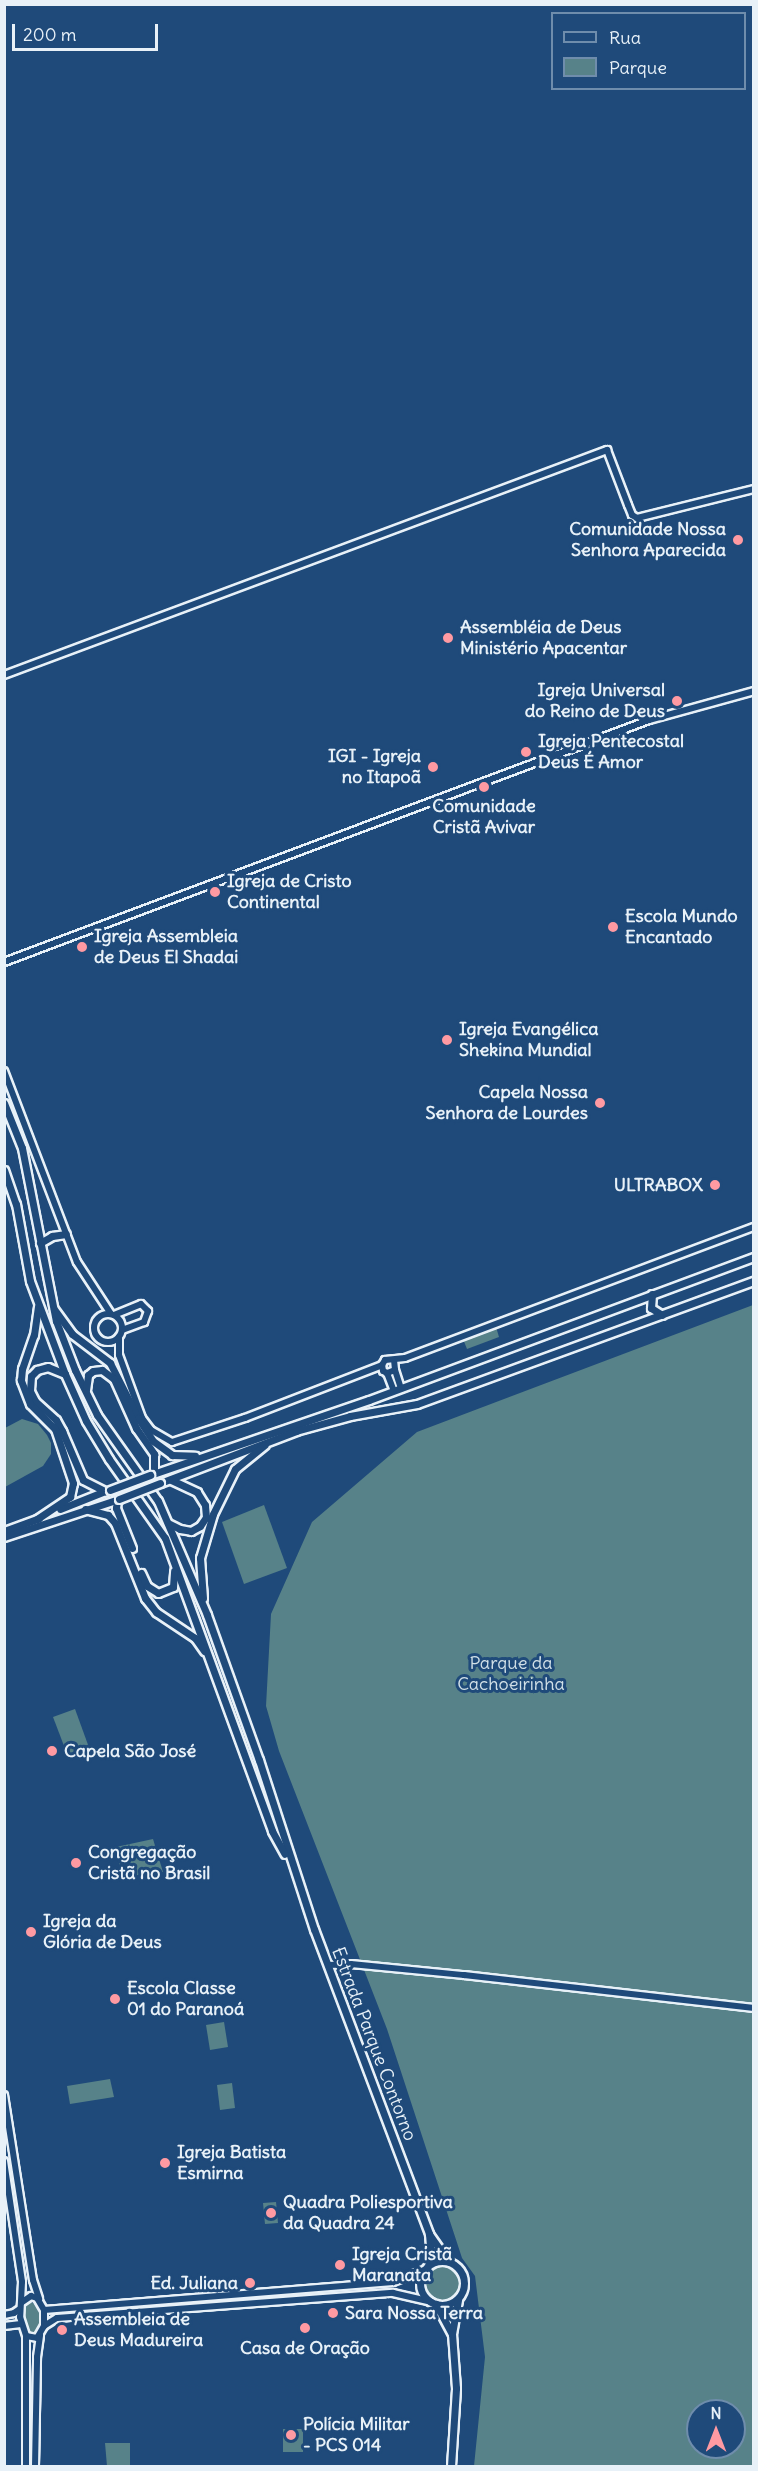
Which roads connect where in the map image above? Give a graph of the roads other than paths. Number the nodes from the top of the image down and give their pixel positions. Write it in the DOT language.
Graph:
graph roads {
  1 [pos="753,489"];
  2 [pos="4,675"];
  3 [pos="753,691"];
  4 [pos="4,962"];
  5 [pos="4,1071"];
  6 [pos="4,1103"];
  7 [pos="4,1170"];
  8 [pos="753,1228"];
  9 [pos="66,1234"];
  10 [pos="40,1243"];
  11 [pos="753,1257"];
  12 [pos="753,1281"];
  13 [pos="652,1294"];
  14 [pos="102,1301"];
  15 [pos="38,1304"];
  16 [pos="52,1306"];
  17 [pos="102,1315"];
  18 [pos="112,1315"];
  19 [pos="662,1315"];
  20 [pos="122,1330"];
  21 [pos="119,1337"];
  22 [pos="108,1343"];
  23 [pos="118,1355"];
  24 [pos="395,1365"];
  25 [pos="384,1370"];
  26 [pos="65,1374"];
  27 [pos="398,1389"];
  28 [pos="86,1392"];
  29 [pos="273,1439"];
  30 [pos="212,1454"];
  31 [pos="152,1474"];
  32 [pos="171,1480"];
  33 [pos="107,1491"];
  34 [pos="118,1500"];
  35 [pos="85,1509"];
  36 [pos="37,1519"];
  37 [pos="168,1522"];
  38 [pos="4,1531"];
  39 [pos="4,1538"];
  40 [pos="171,1552"];
  41 [pos="207,1615"];
  42 [pos="210,1661"];
  43 [pos="291,1864"];
  44 [pos="328,1965"];
  45 [pos="753,2008"];
  46 [pos="4,2095"];
  47 [pos="7,2135"];
  48 [pos="4,2161"];
  49 [pos="6,2172"];
  50 [pos="17,2175"];
  51 [pos="429,2234"];
  52 [pos="448,2261"];
  53 [pos="426,2268"];
  54 [pos="274,2292"];
  55 [pos="260,2293"];
  56 [pos="458,2299"];
  57 [pos="40,2302"];
  58 [pos="276,2303"];
  59 [pos="433,2303"];
  60 [pos="123,2304"];
  61 [pos="261,2304"];
  62 [pos="21,2305"];
  63 [pos="110,2305"];
  64 [pos="44,2310"];
  65 [pos="125,2314"];
  66 [pos="4,2315"];
  67 [pos="110,2315"];
  68 [pos="21,2324"];
  69 [pos="4,2326"];
  70 [pos="44,2326"];
  71 [pos="452,2334"];
  72 [pos="41,2335"];
  73 [pos="26,2336"];
  74 [pos="26,2466"];
  75 [pos="35,2466"];
  76 [pos="451,2466"];
  1 -- 2 [label="street"];
  3 -- 4 [label="street"];
  5 -- 9 [label="street"];
  6 -- 10 [label="main road"];
  7 -- 15 [label="main road"];
  8 -- 24 [label="street"];
  9 -- 10 [label="main road"];
  9 -- 14 [label="street"];
  10 -- 16 [label="main road"];
  11 -- 13 [label="main road"];
  12 -- 19 [label="main road"];
  13 -- 19 [label="main road"];
  13 -- 27 [label="main road"];
  14 -- 17 [label="street"];
  14 -- 18 [label="street"];
  15 -- 26 [label="main road"];
  15 -- 36 [label="main road"];
  16 -- 28 [label="main road"];
  16 -- 30 [label="main road"];
  17 -- 18 [label="street"];
  17 -- 22 [label="street"];
  18 -- 20 [label="street"];
  18 -- 20 [label="street"];
  19 -- 29 [label="main road"];
  20 -- 21 [label="street"];
  21 -- 22 [label="street"];
  21 -- 23 [label="street"];
  22 -- 23 [label="street"];
  23 -- 25 [label="street"];
  24 -- 25 [label="street"];
  24 -- 25 [label="street"];
  24 -- 27 [label="street"];
  25 -- 27 [label="street"];
  26 -- 33 [label="main road"];
  26 -- 40 [label="main road"];
  27 -- 30 [label="main road"];
  28 -- 31 [label="main road"];
  28 -- 37 [label="main road"];
  29 -- 32 [label="main road"];
  29 -- 41 [label="main road"];
  30 -- 31 [label="main road"];
  31 -- 33 [label="main road, bridge"];
  32 -- 34 [label="main road, bridge"];
  32 -- 37 [label="main road"];
  33 -- 36 [label="main road"];
  34 -- 35 [label="main road"];
  34 -- 40 [label="main road"];
  35 -- 39 [label="main road"];
  35 -- 42 [label="main road"];
  36 -- 38 [label="main road"];
  37 -- 41 [label="main road"];
  40 -- 42 [label="main road"];
  41 -- 43 [label="main road"];
  42 -- 43 [label="main road"];
  43 -- 44 [label="main road, Estrada Parque Contorno"];
  44 -- 45 [label="street"];
  44 -- 51 [label="main road, Estrada Parque Contorno"];
  46 -- 47 [label="street"];
  47 -- 50 [label="street"];
  48 -- 49 [label="street"];
  49 -- 50 [label="street"];
  49 -- 62 [label="street"];
  50 -- 57 [label="street"];
  51 -- 52 [label="main road, Estrada Parque Contorno"];
  51 -- 53 [label="main road, Estrada Parque Contorno"];
  52 -- 53 [label="main road"];
  52 -- 56 [label="main road"];
  53 -- 54 [label="street"];
  53 -- 59 [label="main road"];
  54 -- 55 [label="street"];
  54 -- 58 [label="street"];
  55 -- 60 [label="street"];
  55 -- 61 [label="street"];
  56 -- 59 [label="main road"];
  56 -- 71 [label="main road"];
  57 -- 62 [label="street"];
  57 -- 64 [label="street"];
  58 -- 59 [label="street"];
  58 -- 61 [label="street"];
  59 -- 71 [label="main road"];
  60 -- 63 [label="street"];
  60 -- 65 [label="street"];
  61 -- 65 [label="street"];
  62 -- 66 [label="street"];
  62 -- 68 [label="street"];
  63 -- 64 [label="street"];
  63 -- 67 [label="street"];
  64 -- 70 [label="street"];
  65 -- 67 [label="street"];
  67 -- 70 [label="street"];
  68 -- 69 [label="street"];
  68 -- 73 [label="street"];
  70 -- 72 [label="street"];
  71 -- 76 [label="main road"];
  72 -- 73 [label="street"];
  72 -- 75 [label="street"];
  73 -- 74 [label="street"];
}
